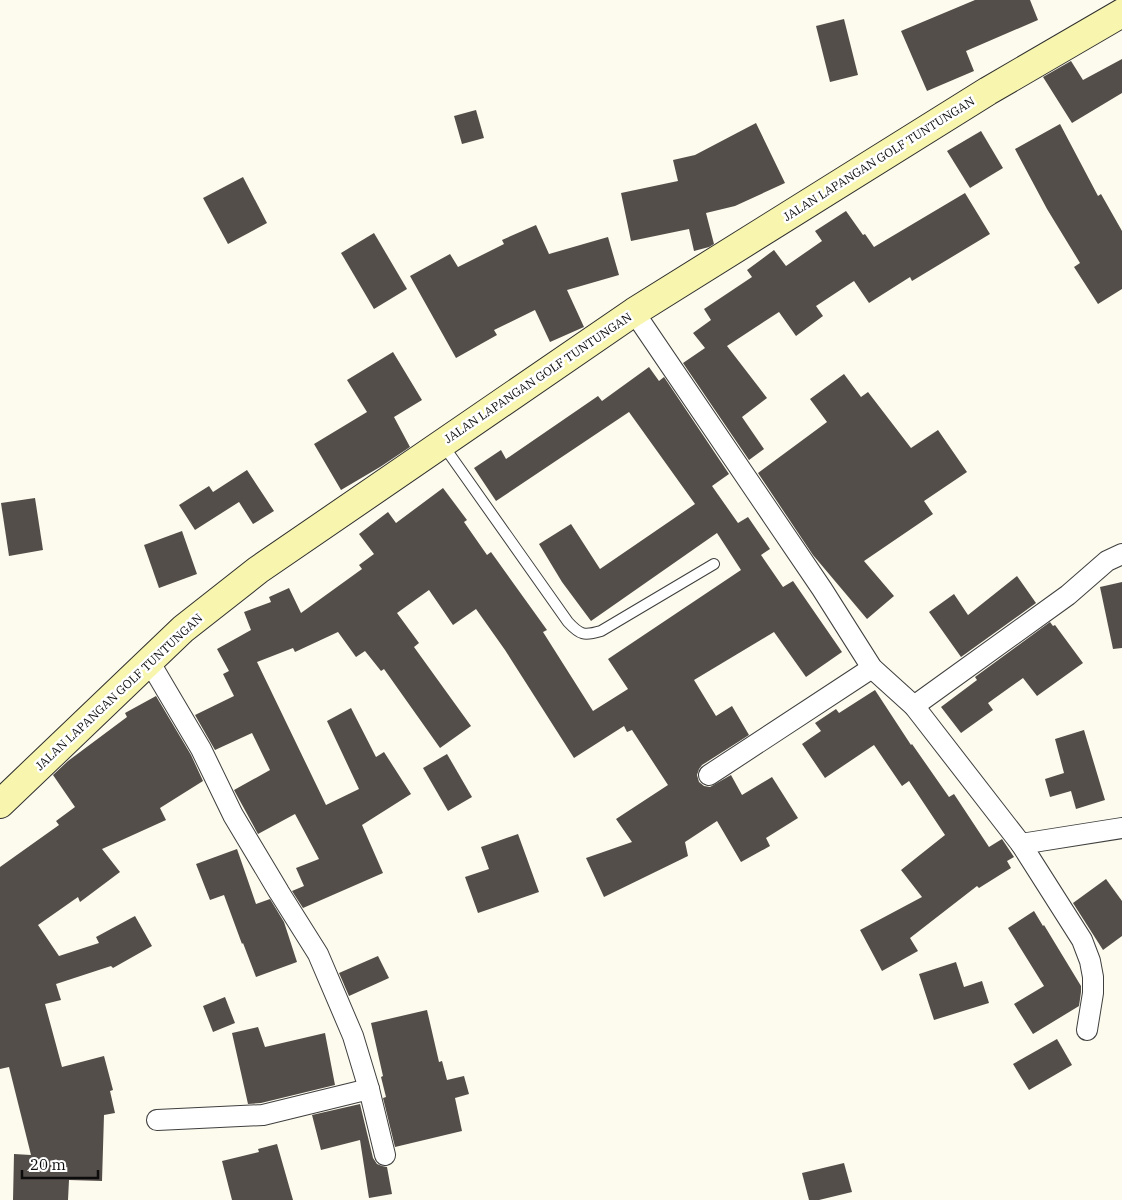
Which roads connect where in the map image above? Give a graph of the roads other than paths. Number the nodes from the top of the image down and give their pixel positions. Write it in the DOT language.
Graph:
graph roads {
  1 [pos="1122,13"];
  2 [pos="634,312"];
  3 [pos="442,444"];
  4 [pos="1122,554"];
  5 [pos="714,564"];
  6 [pos="149,661"];
  7 [pos="872,668"];
  8 [pos="914,706"];
  9 [pos="709,775"];
  10 [pos="0,804"];
  11 [pos="1122,828"];
  12 [pos="1021,844"];
  13 [pos="1087,1030"];
  14 [pos="369,1089"];
  15 [pos="156,1120"];
  16 [pos="385,1154"];
  1 -- 2 [label="street, JALAN LAPANGAN GOLF TUNTUNGAN"];
  2 -- 3 [label="street, JALAN LAPANGAN GOLF TUNTUNGAN"];
  2 -- 7 [label="street"];
  3 -- 5 [label="lane"];
  3 -- 6 [label="street, JALAN LAPANGAN GOLF TUNTUNGAN"];
  4 -- 8 [label="street"];
  6 -- 10 [label="street, JALAN LAPANGAN GOLF TUNTUNGAN"];
  6 -- 14 [label="street"];
  7 -- 8 [label="street"];
  7 -- 9 [label="street"];
  8 -- 12 [label="street"];
  11 -- 12 [label="street"];
  12 -- 13 [label="street"];
  14 -- 15 [label="street"];
  14 -- 16 [label="street"];
}
